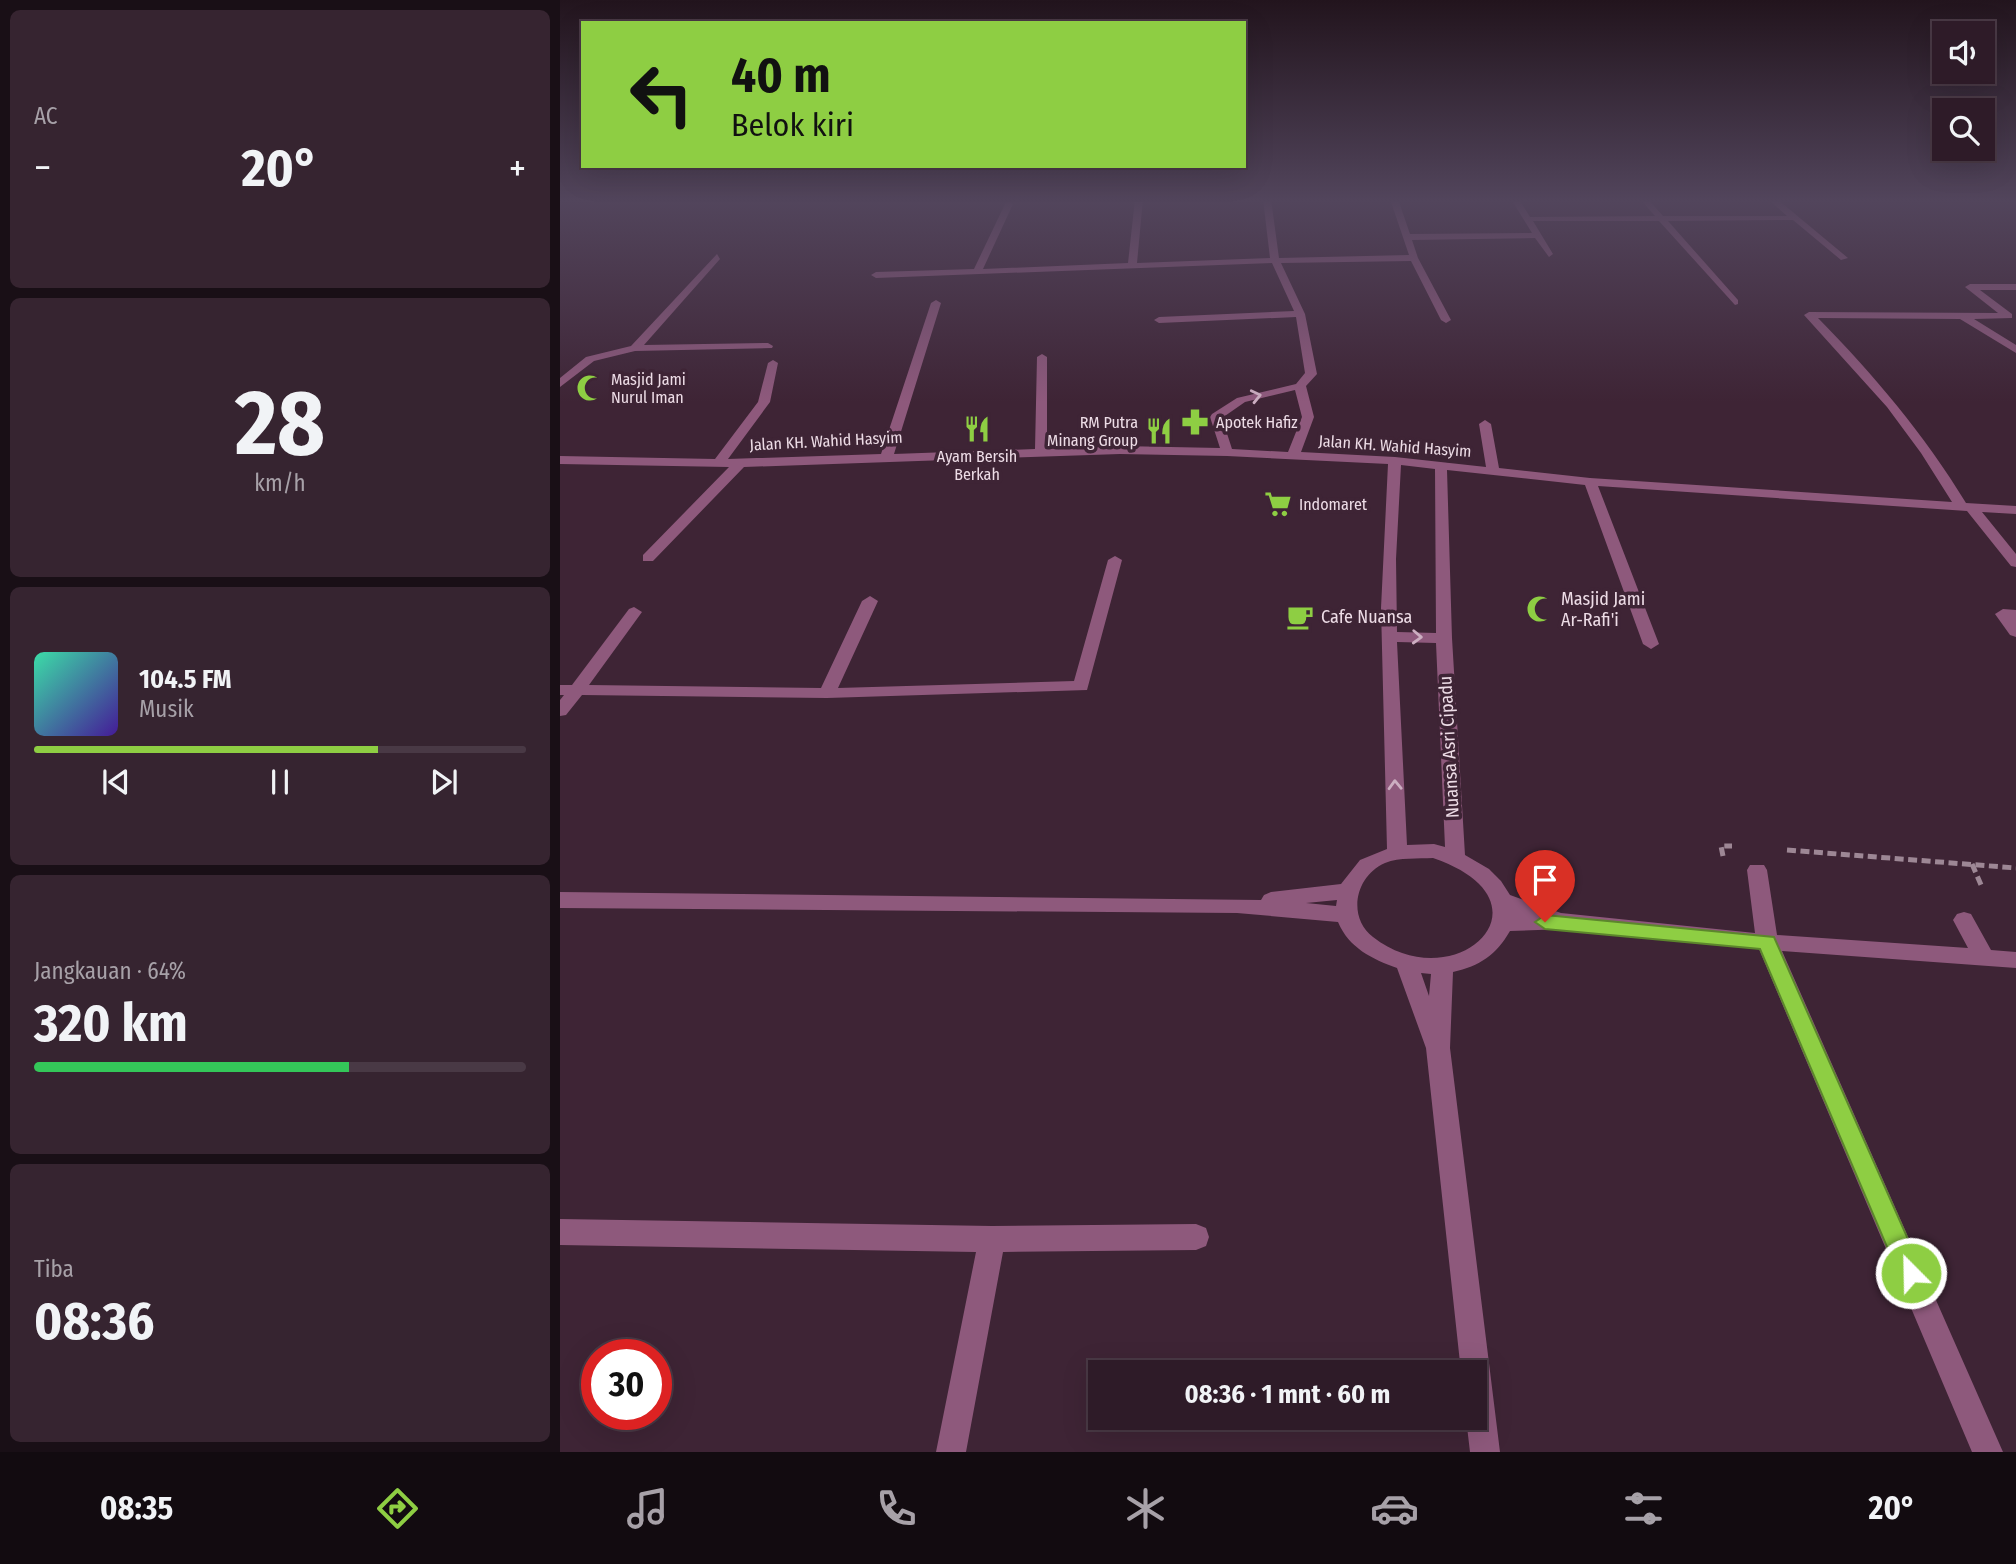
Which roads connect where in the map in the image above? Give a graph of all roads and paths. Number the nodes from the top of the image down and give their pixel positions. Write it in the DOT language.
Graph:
graph roads {
  1 [pos="708,267"];
  2 [pos="979,267"];
  3 [pos="1114,267"];
  4 [pos="1279,267"];
  5 [pos="1419,267"];
  6 [pos="1704,267"];
  7 [pos="976,272"];
  8 [pos="876,275"];
  9 [pos="2016,287"];
  10 [pos="1735,302"];
  11 [pos="936,303"];
  12 [pos="1300,314"];
  13 [pos="1963,316"];
  14 [pos="1159,320"];
  15 [pos="1446,320"];
  16 [pos="768,346"];
  17 [pos="635,348"];
  18 [pos="2016,350"];
  19 [pos="1042,357"];
  20 [pos="773,363"];
  21 [pos="560,384"];
  22 [pos="1300,386"];
  23 [pos="1485,424"];
  24 [pos="1041,452"];
  25 [pos="1227,452"];
  26 [pos="887,455"];
  27 [pos="1293,456"];
  28 [pos="560,460"];
  29 [pos="1395,461"];
  30 [pos="719,462"];
  31 [pos="740,463"];
  32 [pos="1441,465"];
  33 [pos="1493,471"];
  34 [pos="1590,482"];
  35 [pos="1966,507"];
  36 [pos="2016,510"];
  37 [pos="648,558"];
  38 [pos="1115,560"];
  39 [pos="2016,563"];
  40 [pos="870,601"];
  41 [pos="634,612"];
  42 [pos="2016,615"];
  43 [pos="2016,632"];
  44 [pos="1390,637"];
  45 [pos="1444,638"];
  46 [pos="1651,644"];
  47 [pos="569,690"];
  48 [pos="827,693"];
  49 [pos="560,712"];
  50 [pos="1721,846"];
  51 [pos="1742,847"];
  52 [pos="1780,849"];
  53 [pos="1397,853"];
  54 [pos="1455,857"];
  55 [pos="2016,868"];
  56 [pos="1757,870"];
  57 [pos="1349,891"];
  58 [pos="560,900"];
  59 [pos="1501,900"];
  60 [pos="1237,905"];
  61 [pos="1348,915"];
  62 [pos="1964,920"];
  63 [pos="1566,921"];
  64 [pos="1502,923"];
  65 [pos="1767,942"];
  66 [pos="1985,959"];
  67 [pos="2016,960"];
  68 [pos="1406,963"];
  69 [pos="1442,965"];
  70 [pos="1438,1048"];
  71 [pos="560,1232"];
  72 [pos="1196,1237"];
  73 [pos="992,1239"];
  74 [pos="951,1452"];
  75 [pos="1485,1452"];
  76 [pos="1988,1452"];
  1 -- 17 [label="street"];
  2 -- 7 [label="street"];
  3 -- 7 [label="street"];
  4 -- 12 [label="street"];
  5 -- 15 [label="street"];
  6 -- 10 [label="street"];
  7 -- 8 [label="street"];
  9 -- 13 [label="street"];
  11 -- 26 [label="street"];
  12 -- 14 [label="street"];
  12 -- 22 [label="street"];
  13 -- 18 [label="street"];
  13 -- 35 [label="street"];
  16 -- 17 [label="street"];
  17 -- 21 [label="street"];
  19 -- 24 [label="street"];
  20 -- 30 [label="street"];
  25 -- 22 [label="street, one-way"];
  22 -- 27 [label="street"];
  23 -- 33 [label="street"];
  24 -- 25 [label="street, Jalan KH. Wahid Hasyim"];
  24 -- 26 [label="street, Jalan KH. Wahid Hasyim"];
  25 -- 27 [label="street, Jalan KH. Wahid Hasyim"];
  26 -- 31 [label="street, Jalan KH. Wahid Hasyim"];
  27 -- 29 [label="street, Jalan KH. Wahid Hasyim"];
  28 -- 30 [label="street, Jalan KH. Wahid Hasyim"];
  29 -- 32 [label="street, Jalan KH. Wahid Hasyim"];
  29 -- 44 [label="street"];
  30 -- 31 [label="street, Jalan KH. Wahid Hasyim"];
  31 -- 37 [label="street"];
  32 -- 33 [label="street, Jalan KH. Wahid Hasyim"];
  32 -- 45 [label="street, Nuansa Asri Cipadu"];
  33 -- 34 [label="street, Jalan KH. Wahid Hasyim"];
  34 -- 35 [label="street, Jalan KH. Wahid Hasyim"];
  34 -- 46 [label="street"];
  35 -- 36 [label="street, Jalan KH. Wahid Hasyim"];
  35 -- 39 [label="street"];
  38 -- 48 [label="street"];
  40 -- 48 [label="street"];
  41 -- 47 [label="street"];
  42 -- 43 [label="street"];
  44 -- 45 [label="street, one-way"];
  53 -- 44 [label="street, one-way"];
  45 -- 54 [label="street, Nuansa Asri Cipadu"];
  47 -- 48 [label="street"];
  47 -- 49 [label="street"];
  50 -- 51 [label="path"];
  52 -- 55 [label="path"];
  53 -- 54 [label="street"];
  53 -- 57 [label="street"];
  54 -- 59 [label="street"];
  56 -- 65 [label="street"];
  57 -- 60 [label="street"];
  57 -- 61 [label="street"];
  58 -- 60 [label="street"];
  59 -- 63 [label="street"];
  59 -- 64 [label="street"];
  60 -- 61 [label="street"];
  61 -- 68 [label="street"];
  62 -- 66 [label="street"];
  63 -- 64 [label="street"];
  63 -- 65 [label="street"];
  64 -- 69 [label="street"];
  65 -- 66 [label="street"];
  65 -- 76 [label="street"];
  66 -- 67 [label="street"];
  68 -- 69 [label="street"];
  68 -- 70 [label="street"];
  69 -- 70 [label="street"];
  70 -- 75 [label="street"];
  71 -- 73 [label="street"];
  72 -- 73 [label="street"];
  73 -- 74 [label="street"];
}
